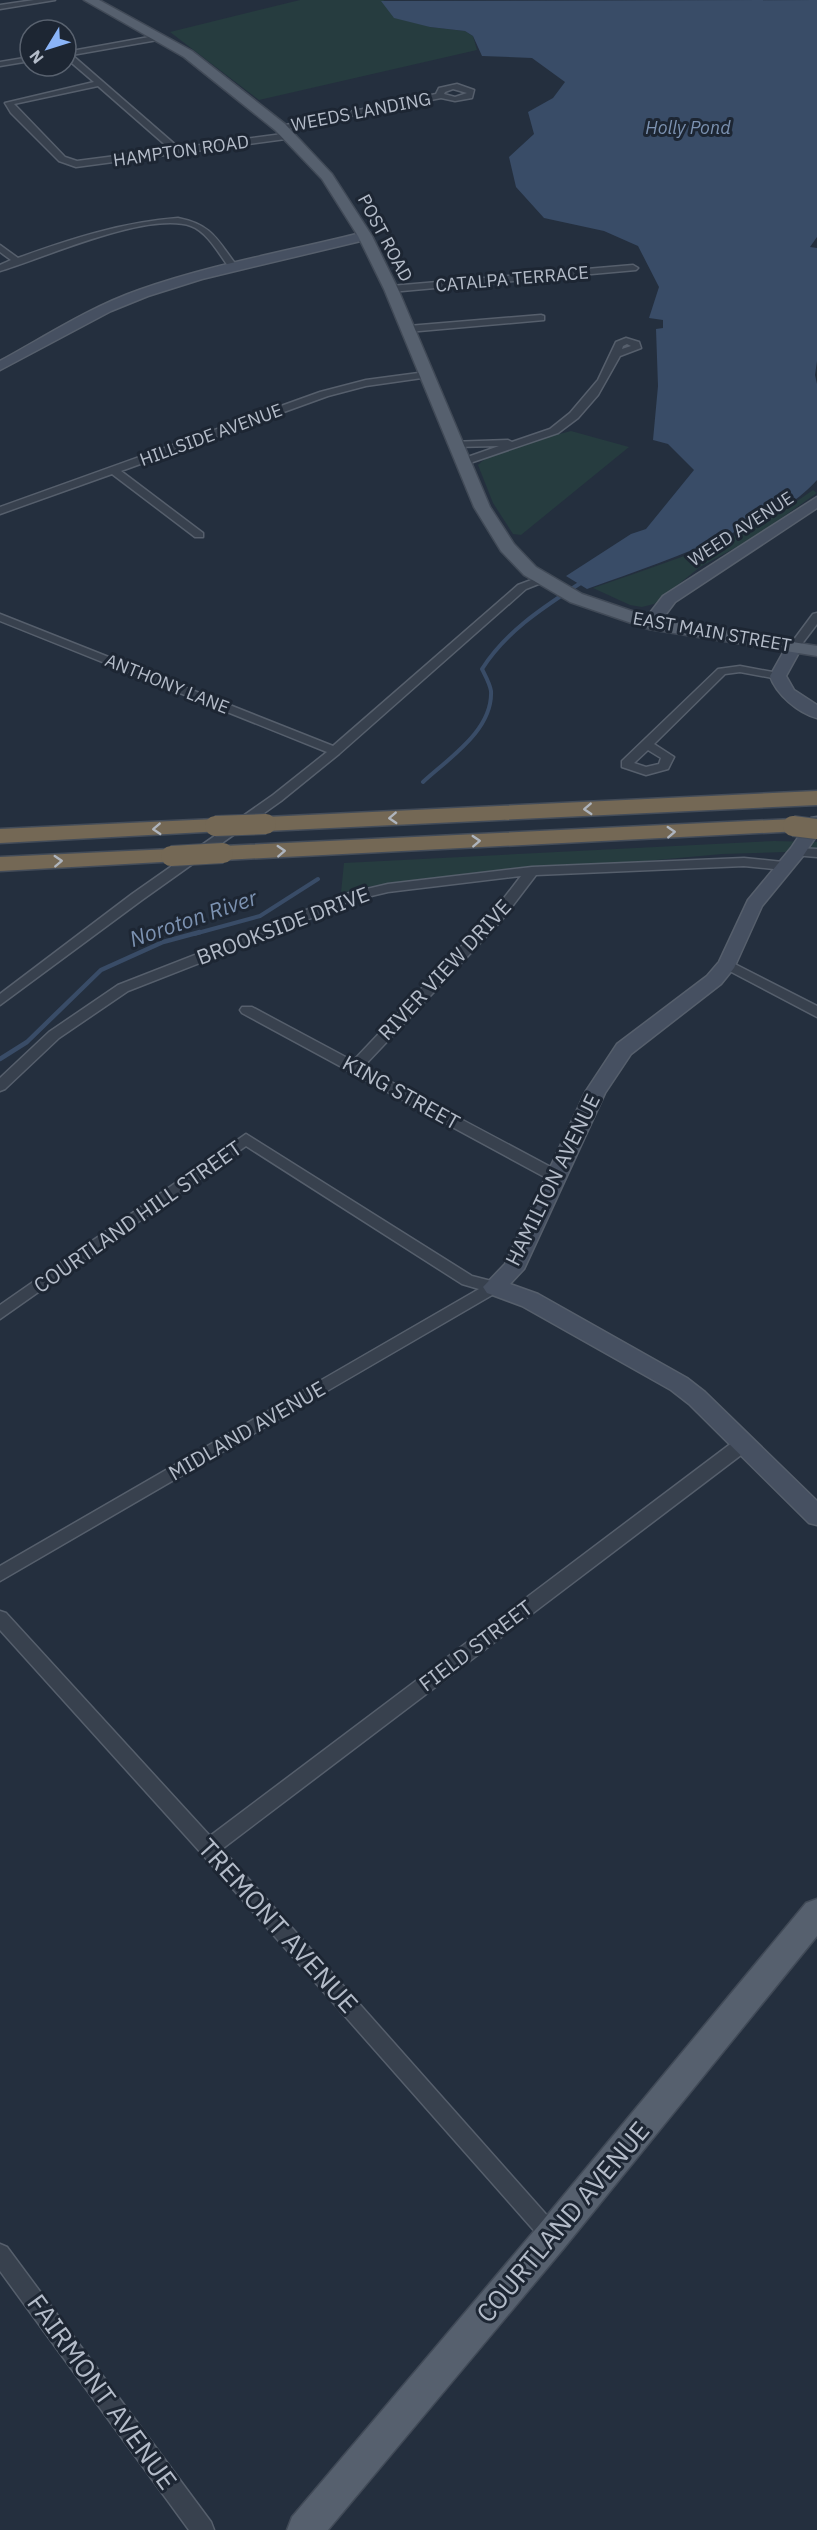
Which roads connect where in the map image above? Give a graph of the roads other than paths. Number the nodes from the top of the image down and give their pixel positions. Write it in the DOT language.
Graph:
graph roads {
  1 [pos="51,0"];
  2 [pos="94,0"];
  3 [pos="0,7"];
  4 [pos="160,37"];
  5 [pos="78,52"];
  6 [pos="18,61"];
  7 [pos="0,64"];
  8 [pos="78,65"];
  9 [pos="99,83"];
  10 [pos="441,96"];
  11 [pos="285,132"];
  12 [pos="178,151"];
  13 [pos="368,242"];
  14 [pos="0,248"];
  15 [pos="17,261"];
  16 [pos="0,268"];
  17 [pos="234,268"];
  18 [pos="633,268"];
  19 [pos="391,290"];
  20 [pos="541,318"];
  21 [pos="408,329"];
  22 [pos="618,354"];
  23 [pos="0,366"];
  24 [pos="426,375"];
  25 [pos="517,443"];
  26 [pos="454,444"];
  27 [pos="463,462"];
  28 [pos="113,470"];
  29 [pos="817,501"];
  30 [pos="0,511"];
  31 [pos="199,535"];
  32 [pos="545,581"];
  33 [pos="817,616"];
  34 [pos="0,617"];
  35 [pos="655,625"];
  36 [pos="794,647"];
  37 [pos="817,651"];
  38 [pos="778,676"];
  39 [pos="817,713"];
  40 [pos="648,745"];
  41 [pos="335,751"];
  42 [pos="817,798"];
  43 [pos="817,826"];
  44 [pos="0,836"];
  45 [pos="817,853"];
  46 [pos="790,859"];
  47 [pos="0,864"];
  48 [pos="532,872"];
  49 [pos="728,964"];
  50 [pos="0,1001"];
  51 [pos="247,1010"];
  52 [pos="817,1012"];
  53 [pos="355,1067"];
  54 [pos="0,1086"];
  55 [pos="555,1176"];
  56 [pos="494,1287"];
  57 [pos="0,1313"];
  58 [pos="743,1443"];
  59 [pos="817,1516"];
  60 [pos="0,1574"];
  61 [pos="0,1618"];
  62 [pos="209,1848"];
  63 [pos="817,1913"];
  64 [pos="552,2236"];
  65 [pos="0,2253"];
  66 [pos="203,2530"];
  67 [pos="305,2530"];
  1 -- 3 [label="street"];
  2 -- 4 [label="main road, POST ROAD"];
  4 -- 5 [label="street"];
  4 -- 11 [label="main road, POST ROAD"];
  6 -- 7 [label="street"];
  8 -- 9 [label="street"];
  9 -- 12 [label="street"];
  9 -- 12 [label="street, HAMPTON ROAD"];
  10 -- 11 [label="street, WEEDS LANDING"];
  11 -- 12 [label="street, HAMPTON ROAD"];
  11 -- 13 [label="main road, POST ROAD"];
  13 -- 17 [label="street"];
  13 -- 19 [label="main road, POST ROAD"];
  14 -- 15 [label="street"];
  15 -- 16 [label="street"];
  15 -- 17 [label="street"];
  17 -- 23 [label="street"];
  18 -- 19 [label="street, CATALPA TERRACE"];
  19 -- 21 [label="main road, POST ROAD"];
  20 -- 21 [label="street"];
  21 -- 24 [label="main road, POST ROAD"];
  22 -- 25 [label="street"];
  24 -- 26 [label="main road, POST ROAD"];
  24 -- 28 [label="street, HILLSIDE AVENUE"];
  25 -- 26 [label="street"];
  25 -- 27 [label="street"];
  26 -- 27 [label="main road, POST ROAD"];
  27 -- 32 [label="main road, POST ROAD"];
  28 -- 30 [label="street, HILLSIDE AVENUE"];
  28 -- 31 [label="street"];
  29 -- 35 [label="street, WEED AVENUE"];
  32 -- 35 [label="main road, EAST MAIN STREET"];
  32 -- 41 [label="street"];
  33 -- 36 [label="street"];
  34 -- 41 [label="street, ANTHONY LANE"];
  35 -- 36 [label="main road, EAST MAIN STREET"];
  36 -- 37 [label="main road, EAST MAIN STREET"];
  36 -- 38 [label="street"];
  38 -- 39 [label="street"];
  38 -- 40 [label="street"];
  41 -- 50 [label="street"];
  42 -- 44 [label="highway, one-way, bridge"];
  43 -- 46 [label="street, HAMILTON AVENUE"];
  47 -- 43 [label="highway, one-way, bridge"];
  45 -- 46 [label="street, BROOKSIDE DRIVE"];
  46 -- 48 [label="street, BROOKSIDE DRIVE"];
  46 -- 49 [label="street, HAMILTON AVENUE"];
  48 -- 53 [label="street, RIVER VIEW DRIVE"];
  48 -- 54 [label="street, BROOKSIDE DRIVE"];
  49 -- 52 [label="street"];
  49 -- 55 [label="street, HAMILTON AVENUE"];
  51 -- 53 [label="street, KING STREET"];
  53 -- 55 [label="street, KING STREET"];
  55 -- 56 [label="street, HAMILTON AVENUE"];
  56 -- 57 [label="street, COURTLAND HILL STREET"];
  56 -- 58 [label="street, HAMILTON AVENUE"];
  56 -- 60 [label="street, MIDLAND AVENUE"];
  58 -- 59 [label="street, HAMILTON AVENUE"];
  58 -- 62 [label="street, FIELD STREET"];
  61 -- 62 [label="street, TREMONT AVENUE"];
  62 -- 64 [label="street, TREMONT AVENUE"];
  63 -- 64 [label="main road, COURTLAND AVENUE"];
  64 -- 67 [label="main road, COURTLAND AVENUE"];
  65 -- 66 [label="street, FAIRMONT AVENUE"];
}
